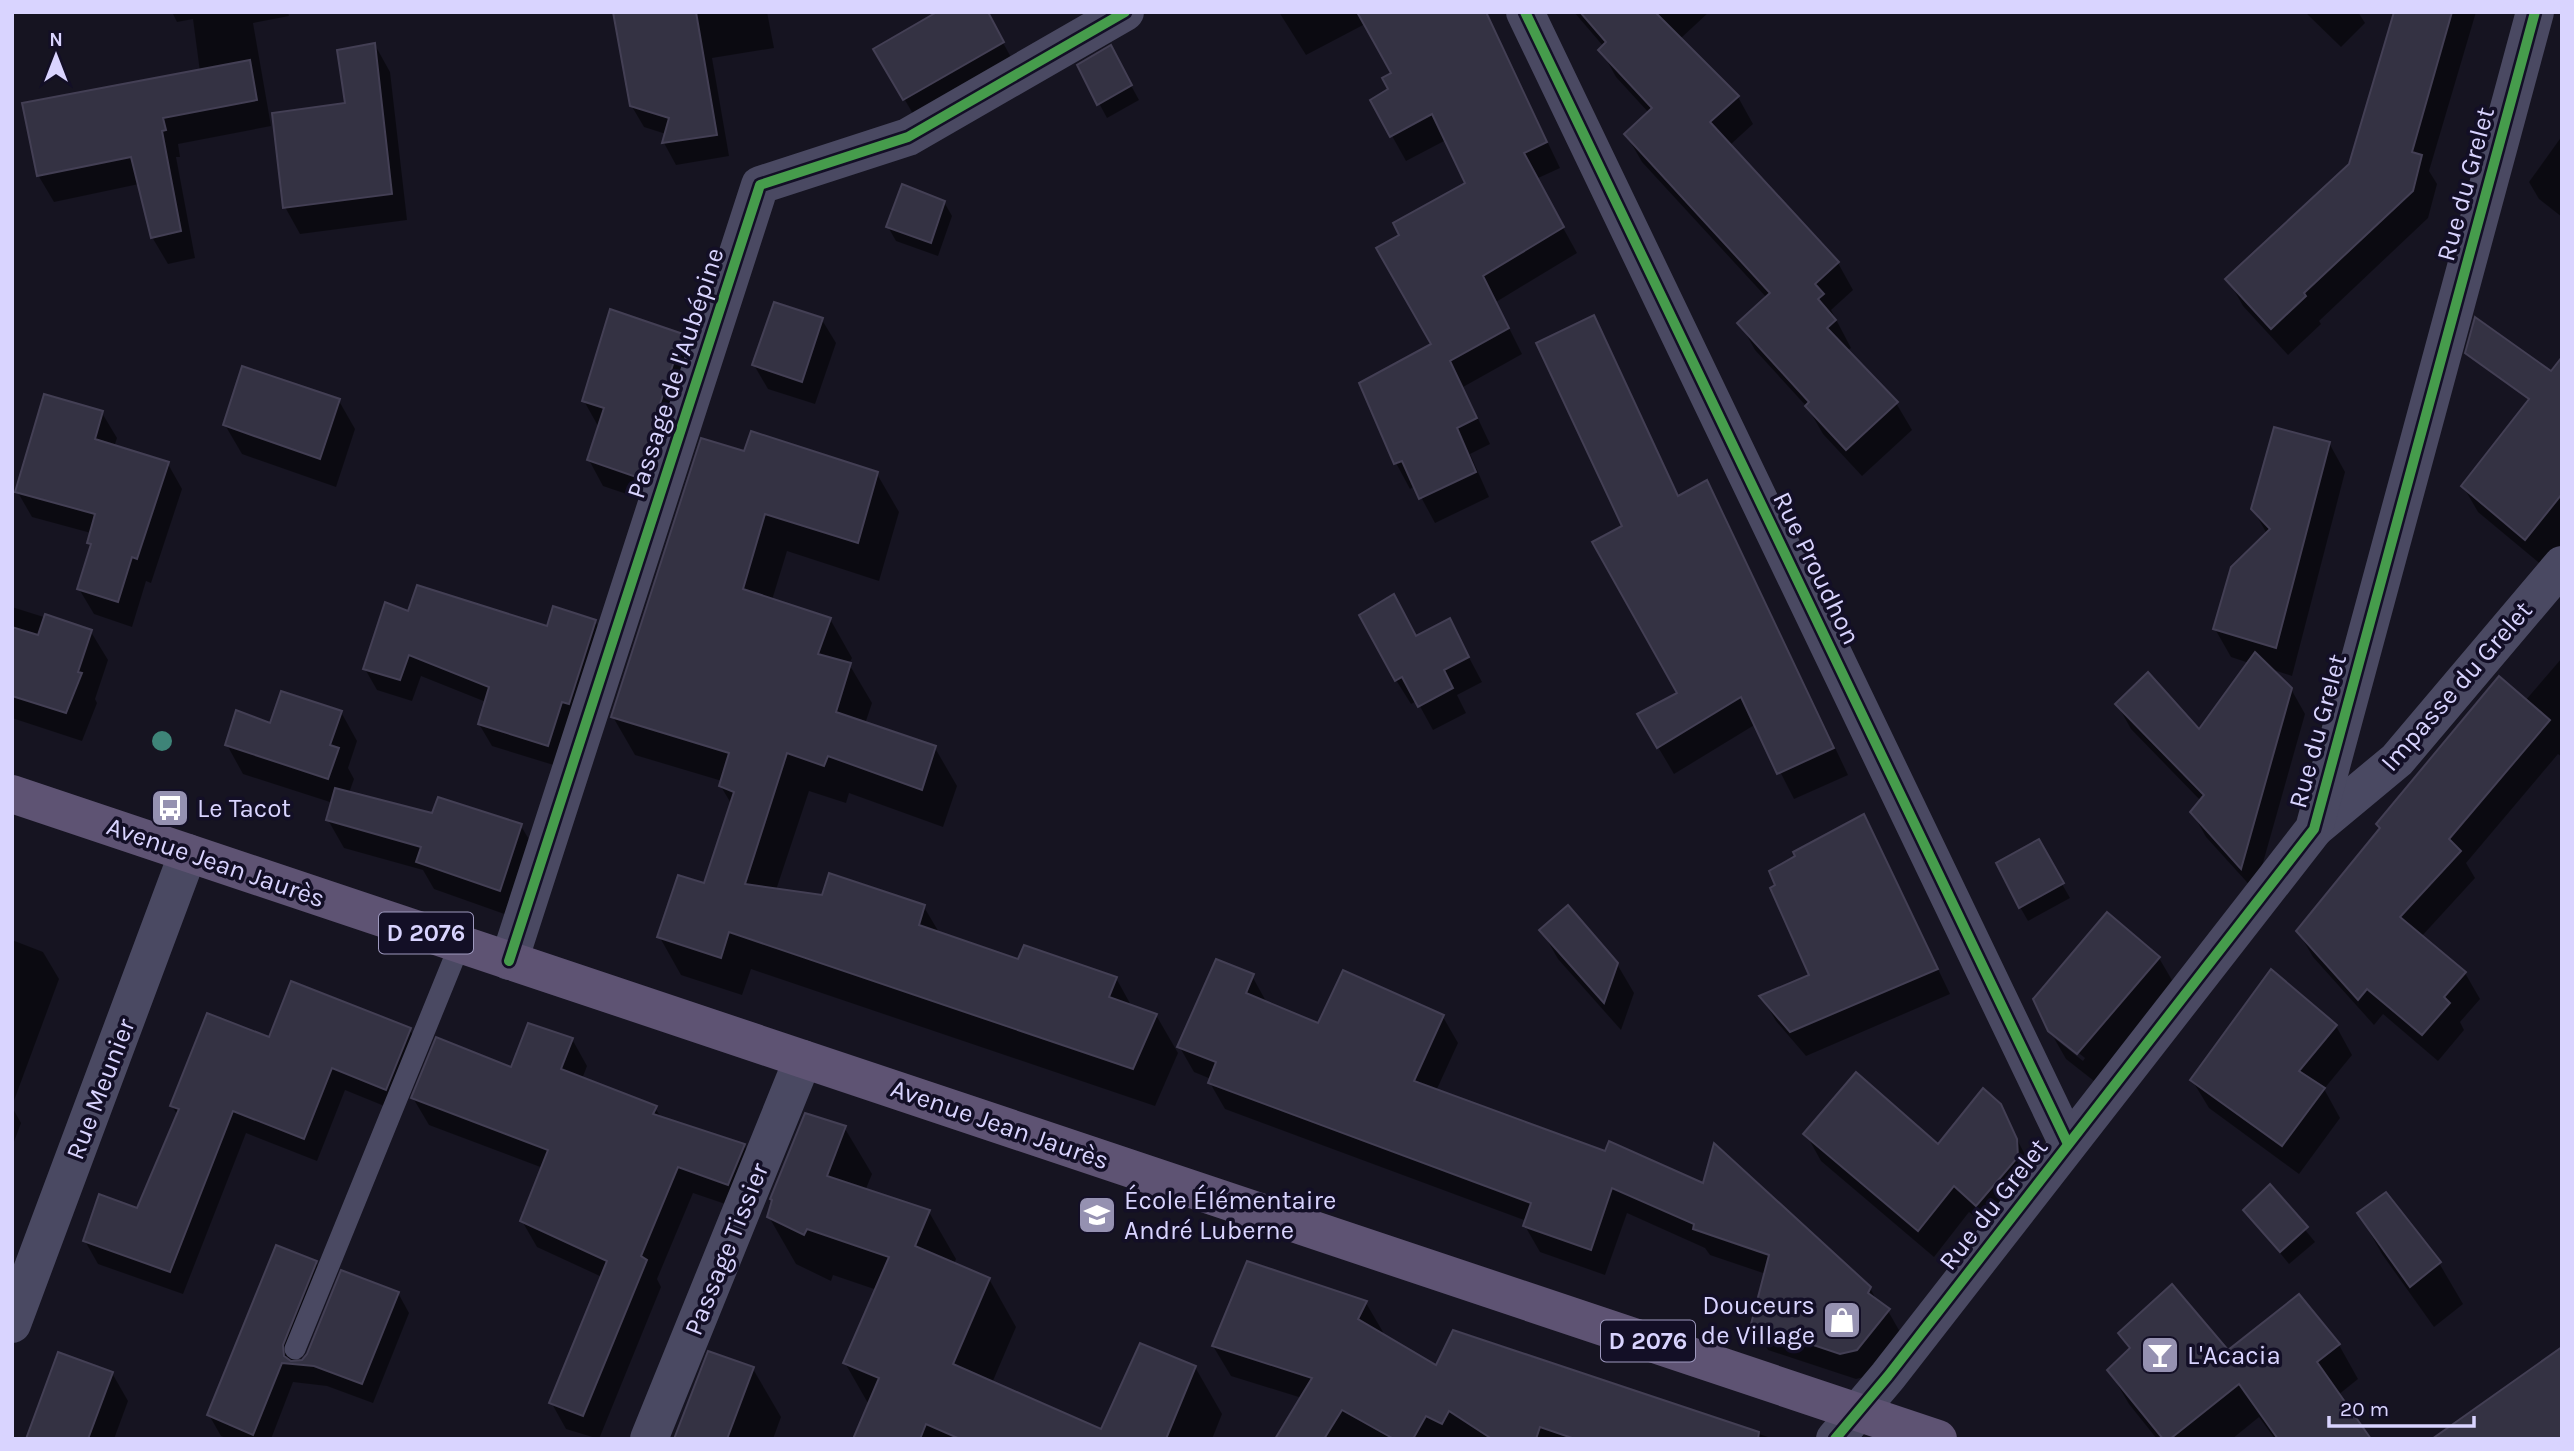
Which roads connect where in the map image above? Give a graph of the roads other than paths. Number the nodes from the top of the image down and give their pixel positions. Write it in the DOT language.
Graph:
graph roads {
  1 [pos="1125,12"];
  2 [pos="1525,12"];
  3 [pos="2535,12"];
  4 [pos="2562,565"];
  5 [pos="12,794"];
  6 [pos="2314,829"];
  7 [pos="188,853"];
  8 [pos="460,944"];
  9 [pos="509,961"];
  10 [pos="803,1059"];
  11 [pos="2068,1144"];
  12 [pos="12,1324"];
  13 [pos="295,1349"];
  14 [pos="1847,1425"];
  15 [pos="649,1439"];
  16 [pos="1938,1439"];
  1 -- 9 [label="street, Passage de l'Aubépine"];
  2 -- 11 [label="street, Rue Proudhon"];
  3 -- 6 [label="street, Rue du Grelet"];
  4 -- 6 [label="street, Impasse du Grelet"];
  5 -- 7 [label="main road, Avenue Jean Jaurès / D 2076"];
  6 -- 11 [label="street, Rue du Grelet"];
  7 -- 8 [label="main road, Avenue Jean Jaurès / D 2076"];
  7 -- 12 [label="street, Rue Meunier"];
  8 -- 9 [label="main road, Avenue Jean Jaurès / D 2076"];
  8 -- 13 [label="lane"];
  9 -- 10 [label="main road, Avenue Jean Jaurès / D 2076"];
  10 -- 14 [label="main road, Avenue Jean Jaurès / D 2076"];
  10 -- 15 [label="street, Passage Tissier"];
  11 -- 14 [label="street, Rue du Grelet"];
  14 -- 16 [label="main road, D 2076"];
}
